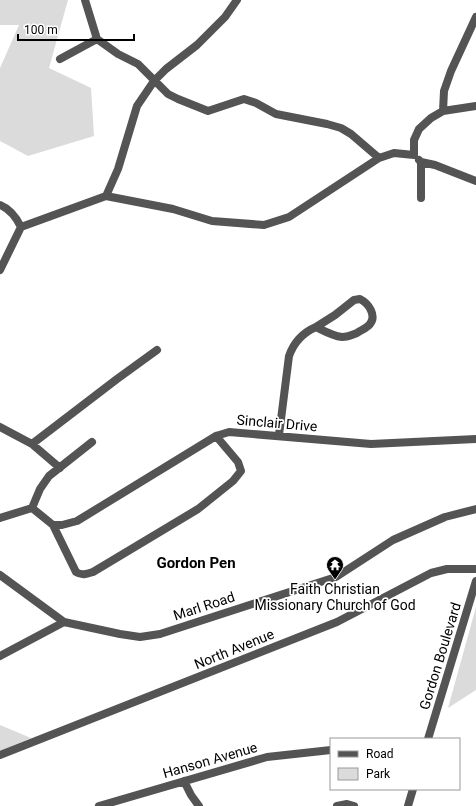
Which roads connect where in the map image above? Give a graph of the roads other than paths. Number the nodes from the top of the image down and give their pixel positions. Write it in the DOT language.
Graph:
graph roads {
  1 [pos="85,0"];
  2 [pos="237,0"];
  3 [pos="476,17"];
  4 [pos="97,39"];
  5 [pos="60,59"];
  6 [pos="154,81"];
  7 [pos="476,106"];
  8 [pos="443,110"];
  9 [pos="414,155"];
  10 [pos="379,158"];
  11 [pos="421,162"];
  12 [pos="476,181"];
  13 [pos="106,196"];
  14 [pos="421,198"];
  15 [pos="0,205"];
  16 [pos="21,226"];
  17 [pos="0,270"];
  18 [pos="316,327"];
  19 [pos="157,350"];
  20 [pos="0,428"];
  21 [pos="216,436"];
  22 [pos="279,436"];
  23 [pos="476,439"];
  24 [pos="92,442"];
  25 [pos="32,444"];
  26 [pos="60,468"];
  27 [pos="32,508"];
  28 [pos="476,509"];
  29 [pos="0,518"];
  30 [pos="53,525"];
  31 [pos="476,569"];
  32 [pos="0,574"];
  33 [pos="4,581"];
  34 [pos="476,581"];
  35 [pos="64,622"];
  36 [pos="0,656"];
  37 [pos="428,738"];
  38 [pos="330,750"];
  39 [pos="0,756"];
  40 [pos="184,781"];
  41 [pos="413,790"];
  42 [pos="99,806"];
  43 [pos="199,806"];
  44 [pos="337,806"];
  45 [pos="354,806"];
  46 [pos="408,806"];
  1 -- 4 [label="street"];
  2 -- 6 [label="street"];
  3 -- 8 [label="street"];
  4 -- 5 [label="street"];
  4 -- 6 [label="street"];
  6 -- 10 [label="street"];
  6 -- 13 [label="street"];
  7 -- 8 [label="street"];
  8 -- 9 [label="street"];
  9 -- 10 [label="street"];
  9 -- 11 [label="street"];
  10 -- 13 [label="street"];
  11 -- 12 [label="street"];
  11 -- 14 [label="street"];
  13 -- 16 [label="street"];
  15 -- 16 [label="street"];
  16 -- 17 [label="street"];
  18 -- 18 [label="street"];
  18 -- 22 [label="street"];
  19 -- 25 [label="street"];
  20 -- 25 [label="street"];
  21 -- 22 [label="street, Sinclair Drive"];
  21 -- 30 [label="street, Sinclair Drive"];
  21 -- 30 [label="street"];
  22 -- 23 [label="street, Sinclair Drive"];
  24 -- 26 [label="street"];
  25 -- 26 [label="street"];
  26 -- 27 [label="street"];
  27 -- 29 [label="street"];
  27 -- 30 [label="street"];
  28 -- 35 [label="street, Marl Road"];
  31 -- 39 [label="street, North Avenue"];
  32 -- 33 [label="street"];
  33 -- 35 [label="street"];
  34 -- 37 [label="street, Gordon Boulevard"];
  35 -- 36 [label="street"];
  38 -- 40 [label="street, Hanson Avenue"];
  40 -- 42 [label="street, Hanson Avenue"];
  40 -- 43 [label="street"];
  41 -- 46 [label="street"];
  44 -- 45 [label="street"];
}
